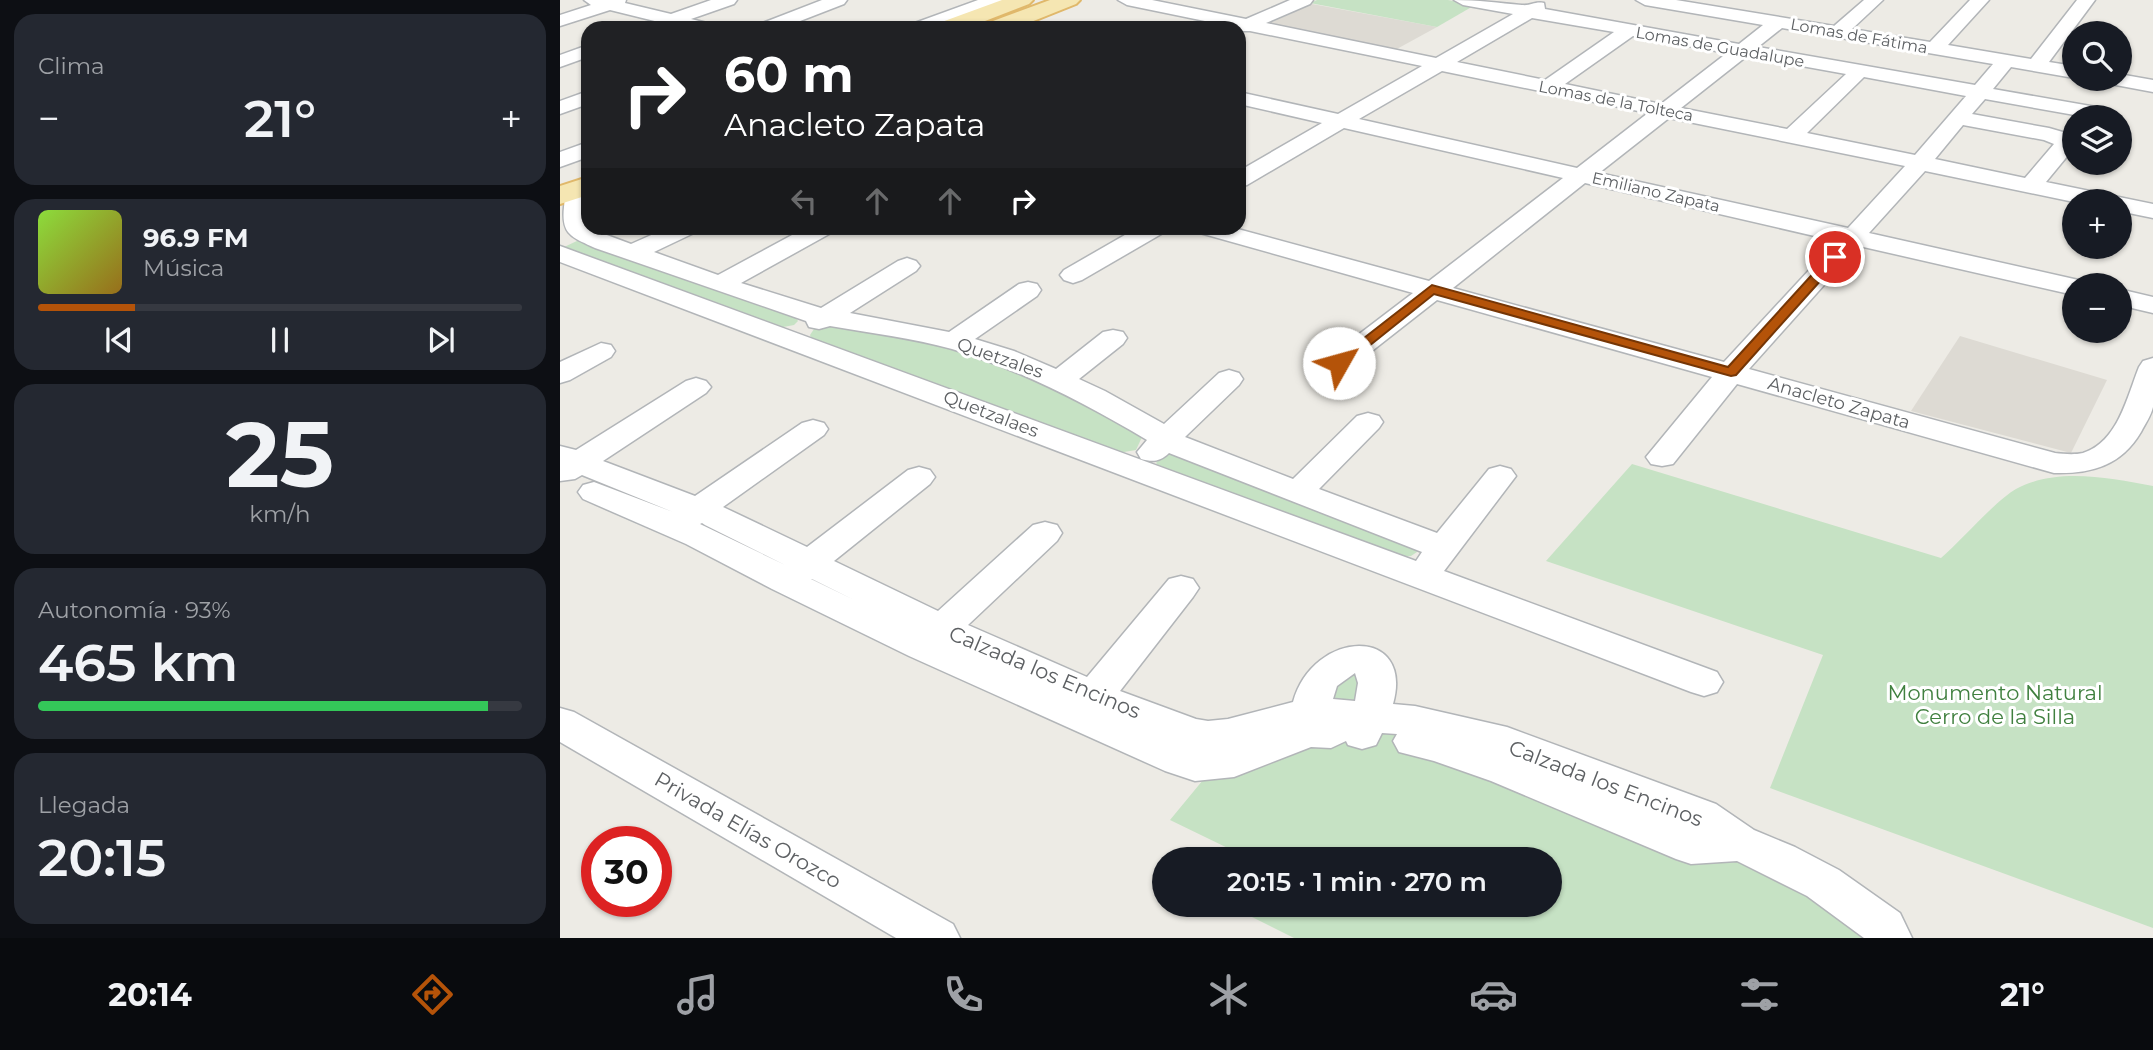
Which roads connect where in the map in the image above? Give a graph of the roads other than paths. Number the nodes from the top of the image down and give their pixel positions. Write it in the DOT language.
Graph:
graph roads {
  1 [pos="728,0"];
  2 [pos="838,0"];
  3 [pos="994,0"];
  4 [pos="1022,0"];
  5 [pos="1069,0"];
  6 [pos="1127,0"];
  7 [pos="1199,0"];
  8 [pos="1304,0"];
  9 [pos="1463,0"];
  10 [pos="1550,0"];
  11 [pos="1765,0"];
  12 [pos="1874,0"];
  13 [pos="1980,0"];
  14 [pos="2086,0"];
  15 [pos="607,1"];
  16 [pos="1655,1"];
  17 [pos="1176,10"];
  18 [pos="1530,12"];
  19 [pos="1744,16"];
  20 [pos="672,20"];
  21 [pos="560,21"];
  22 [pos="676,21"];
  23 [pos="784,21"];
  24 [pos="937,21"];
  25 [pos="966,21"];
  26 [pos="1014,21"];
  27 [pos="1219,21"];
  28 [pos="1779,22"];
  29 [pos="1246,25"];
  30 [pos="1246,28"];
  31 [pos="1629,30"];
  32 [pos="1838,32"];
  33 [pos="1934,49"];
  34 [pos="1745,51"];
  35 [pos="581,54"];
  36 [pos="560,61"];
  37 [pos="2006,61"];
  38 [pos="1442,65"];
  39 [pos="2036,66"];
  40 [pos="2062,70"];
  41 [pos="1859,72"];
  42 [pos="2132,80"];
  43 [pos="2150,80"];
  44 [pos="1548,87"];
  45 [pos="1976,93"];
  46 [pos="581,100"];
  47 [pos="1246,100"];
  48 [pos="2062,107"];
  49 [pos="560,108"];
  50 [pos="1666,110"];
  51 [pos="1959,118"];
  52 [pos="1343,122"];
  53 [pos="1791,137"];
  54 [pos="581,152"];
  55 [pos="560,160"];
  56 [pos="1919,164"];
  57 [pos="1580,175"];
  58 [pos="1246,176"];
  59 [pos="581,186"];
  60 [pos="2030,186"];
  61 [pos="2062,192"];
  62 [pos="575,206"];
  63 [pos="2132,210"];
  64 [pos="2151,220"];
  65 [pos="610,235"];
  66 [pos="622,235"];
  67 [pos="670,235"];
  68 [pos="809,235"];
  69 [pos="1142,235"];
  70 [pos="1235,235"];
  71 [pos="1851,237"];
  72 [pos="632,253"];
  73 [pos="907,266"];
  74 [pos="1073,275"];
  75 [pos="720,284"];
  76 [pos="2062,284"];
  77 [pos="1432,289"];
  78 [pos="1028,290"];
  79 [pos="2132,300"];
  80 [pos="2153,304"];
  81 [pos="827,316"];
  82 [pos="788,338"];
  83 [pos="1113,338"];
  84 [pos="954,341"];
  85 [pos="601,351"];
  86 [pos="1339,363"];
  87 [pos="2153,367"];
  88 [pos="1731,372"];
  89 [pos="560,374"];
  90 [pos="1229,379"];
  91 [pos="1060,380"];
  92 [pos="696,387"];
  93 [pos="1368,422"];
  94 [pos="813,429"];
  95 [pos="1167,439"];
  96 [pos="1662,457"];
  97 [pos="565,468"];
  98 [pos="1133,469"];
  99 [pos="1500,476"];
  100 [pos="919,477"];
  101 [pos="1297,493"];
  102 [pos="687,518"];
  103 [pos="1045,533"];
  104 [pos="1444,548"];
  105 [pos="797,573"];
  106 [pos="1420,577"];
  107 [pos="1181,588"];
  108 [pos="933,638"];
  109 [pos="1704,682"];
  110 [pos="1085,706"];
  111 [pos="1309,722"];
  112 [pos="560,723"];
  113 [pos="1365,725"];
  114 [pos="1895,934"];
  115 [pos="937,938"];
  1 -- 20 [label="street"];
  2 -- 23 [label="street"];
  3 -- 24 [label="street"];
  4 -- 25 [label="main road"];
  5 -- 26 [label="main road"];
  6 -- 17 [label="street, Lomas de la Tolteca"];
  7 -- 17 [label="street"];
  8 -- 29 [label="street"];
  9 -- 18 [label="street, Lomas de Guadalupe"];
  10 -- 18 [label="street"];
  11 -- 19 [label="street"];
  12 -- 32 [label="street"];
  13 -- 33 [label="street"];
  14 -- 39 [label="street"];
  15 -- 20 [label="street"];
  15 -- 21 [label="street"];
  16 -- 19 [label="street, Lomas de Fátima"];
  17 -- 27 [label="street, Lomas de la Tolteca"];
  18 -- 31 [label="street, Lomas de Guadalupe"];
  18 -- 38 [label="street"];
  19 -- 28 [label="street, Lomas de Fátima"];
  20 -- 22 [label="street"];
  28 -- 32 [label="street, Lomas de Fátima"];
  28 -- 34 [label="street"];
  30 -- 38 [label="street, Lomas de la Tolteca"];
  31 -- 34 [label="street, Lomas de Guadalupe"];
  31 -- 44 [label="street"];
  32 -- 33 [label="street, Lomas de Fátima"];
  33 -- 37 [label="street, Lomas de Fátima"];
  34 -- 41 [label="street, Lomas de Guadalupe"];
  34 -- 50 [label="street"];
  35 -- 36 [label="street"];
  37 -- 39 [label="street, Lomas de Fátima"];
  37 -- 45 [label="street"];
  38 -- 44 [label="street, Lomas de la Tolteca"];
  38 -- 52 [label="street"];
  39 -- 40 [label="street, Lomas de Fátima"];
  41 -- 45 [label="street, Lomas de Guadalupe"];
  41 -- 53 [label="street"];
  42 -- 43 [label="street"];
  44 -- 50 [label="street, Lomas de la Tolteca"];
  45 -- 48 [label="street, Lomas de Guadalupe"];
  45 -- 51 [label="street"];
  46 -- 49 [label="street"];
  47 -- 52 [label="street, Emiliano Zapata"];
  50 -- 53 [label="street, Lomas de la Tolteca"];
  50 -- 57 [label="street"];
  51 -- 56 [label="street"];
  51 -- 60 [label="street"];
  52 -- 57 [label="street, Emiliano Zapata"];
  52 -- 58 [label="street"];
  53 -- 56 [label="street, Lomas de la Tolteca"];
  54 -- 55 [label="street"];
  56 -- 60 [label="street, Lomas de la Tolteca"];
  56 -- 71 [label="street"];
  57 -- 71 [label="street, Emiliano Zapata"];
  57 -- 77 [label="street"];
  59 -- 62 [label="main road"];
  60 -- 61 [label="street, Lomas de la Tolteca"];
  63 -- 64 [label="street"];
  65 -- 72 [label="street, Quetzales"];
  66 -- 82 [label="street, Quetzalaes"];
  67 -- 72 [label="street"];
  68 -- 75 [label="street"];
  69 -- 74 [label="street"];
  70 -- 77 [label="street, Anacleto Zapata"];
  71 -- 76 [label="street, Emiliano Zapata"];
  71 -- 88 [label="street"];
  72 -- 75 [label="street, Quetzales"];
  73 -- 81 [label="street"];
  75 -- 81 [label="street, Quetzales"];
  77 -- 86 [label="street"];
  77 -- 88 [label="street, Anacleto Zapata"];
  78 -- 84 [label="street"];
  79 -- 80 [label="street"];
  81 -- 82 [label="street"];
  81 -- 84 [label="street, Quetzales"];
  82 -- 98 [label="street, Quetzalaes"];
  83 -- 91 [label="street"];
  84 -- 91 [label="street, Quetzales"];
  85 -- 89 [label="street"];
  87 -- 88 [label="street, Anacleto Zapata"];
  88 -- 96 [label="street"];
  90 -- 95 [label="street"];
  91 -- 95 [label="street, Quetzales"];
  92 -- 97 [label="street"];
  93 -- 101 [label="street"];
  94 -- 102 [label="street"];
  95 -- 98 [label="street"];
  95 -- 101 [label="street, Quetzales"];
  97 -- 102 [label="street, Calzada los Encinos"];
  98 -- 106 [label="street, Quetzalaes"];
  99 -- 104 [label="street"];
  100 -- 105 [label="street"];
  101 -- 104 [label="street, Quetzales"];
  102 -- 105 [label="street, Calzada los Encinos"];
  103 -- 108 [label="street"];
  104 -- 106 [label="street"];
  105 -- 108 [label="street, Calzada los Encinos"];
  106 -- 109 [label="street, Quetzalaes"];
  107 -- 110 [label="street"];
  108 -- 110 [label="street, Calzada los Encinos"];
  110 -- 111 [label="street, Calzada los Encinos"];
  111 -- 113 [label="street, Calzada los Encinos"];
  111 -- 113 [label="street"];
  112 -- 115 [label="street, Privada Elías Orozco"];
  113 -- 114 [label="street, Calzada los Encinos"];
}
